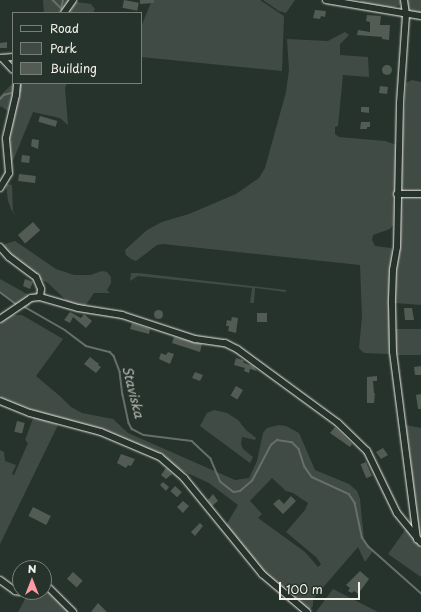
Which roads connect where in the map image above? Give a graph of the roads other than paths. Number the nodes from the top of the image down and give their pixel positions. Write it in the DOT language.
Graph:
graph roads {
  1 [pos="73,0"];
  2 [pos="326,0"];
  3 [pos="404,0"];
  4 [pos="65,12"];
  5 [pos="406,14"];
  6 [pos="421,16"];
  7 [pos="12,57"];
  8 [pos="1,58"];
  9 [pos="12,69"];
  10 [pos="17,84"];
  11 [pos="0,188"];
  12 [pos="397,194"];
  13 [pos="421,194"];
  14 [pos="0,247"];
  15 [pos="40,297"];
  16 [pos="0,319"];
  17 [pos="0,401"];
  18 [pos="419,541"];
  19 [pos="0,580"];
  20 [pos="12,589"];
  21 [pos="52,591"];
  22 [pos="73,612"];
  23 [pos="307,612"];
  1 -- 4 [label="street"];
  2 -- 5 [label="street"];
  3 -- 5 [label="street"];
  5 -- 6 [label="street"];
  5 -- 12 [label="street"];
  7 -- 8 [label="street"];
  8 -- 9 [label="street"];
  10 -- 11 [label="street"];
  12 -- 13 [label="street"];
  12 -- 18 [label="street"];
  14 -- 15 [label="street"];
  15 -- 16 [label="street"];
  15 -- 18 [label="street"];
  17 -- 23 [label="street"];
  19 -- 20 [label="street"];
  21 -- 22 [label="street"];
}
